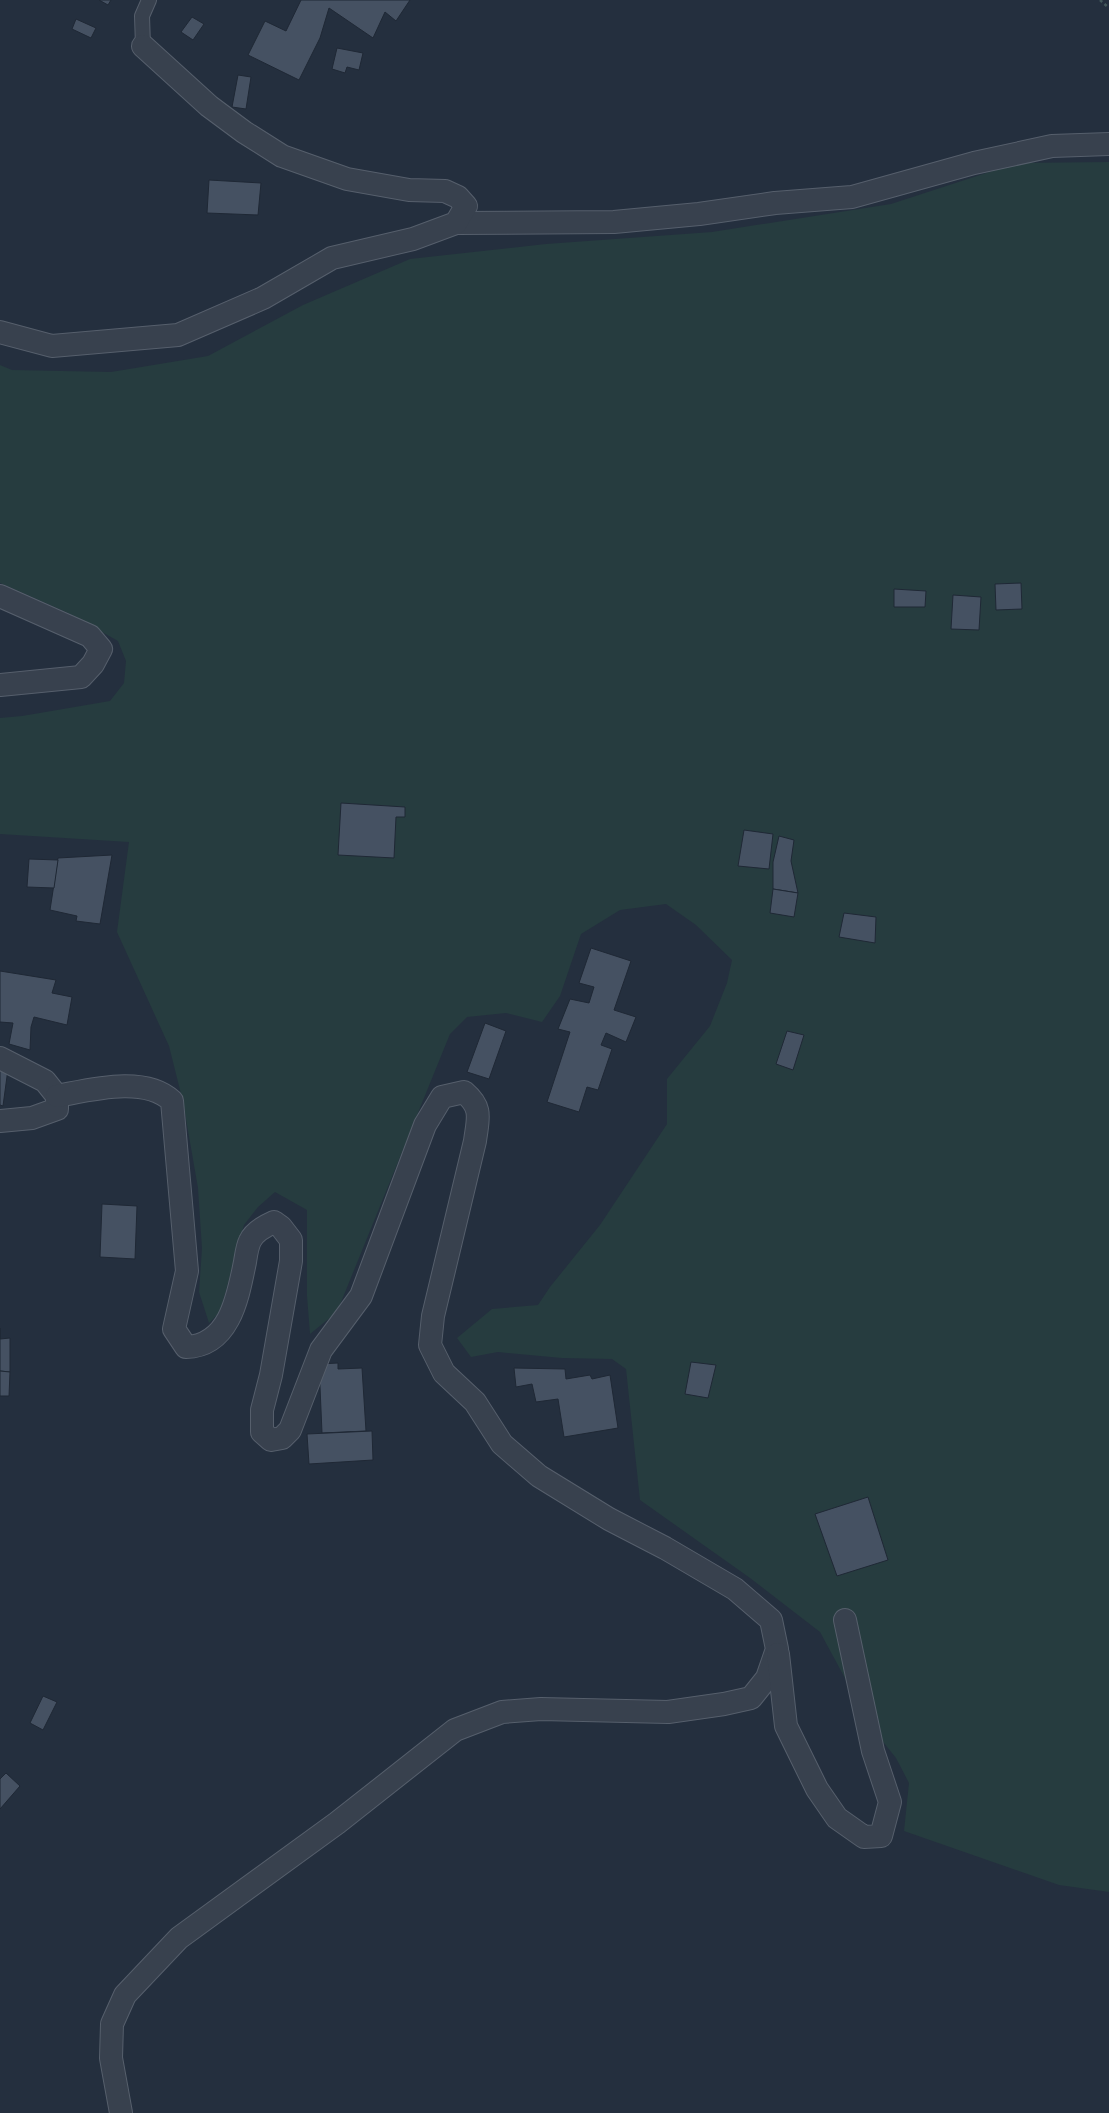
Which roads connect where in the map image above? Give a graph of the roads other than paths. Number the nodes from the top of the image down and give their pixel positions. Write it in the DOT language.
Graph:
graph roads {
  1 [pos="149,0"];
  2 [pos="143,46"];
  3 [pos="1109,144"];
  4 [pos="456,223"];
  5 [pos="0,332"];
  6 [pos="0,596"];
  7 [pos="0,685"];
  8 [pos="0,1058"];
  9 [pos="56,1096"];
  10 [pos="0,1121"];
  11 [pos="845,1620"];
  12 [pos="777,1649"];
  13 [pos="121,2113"];
  1 -- 2 [label="lane"];
  2 -- 4 [label="street"];
  3 -- 4 [label="street"];
  4 -- 5 [label="street"];
  6 -- 7 [label="street"];
  8 -- 9 [label="street"];
  9 -- 10 [label="street"];
  9 -- 12 [label="street"];
  11 -- 12 [label="street"];
  12 -- 13 [label="street"];
}
